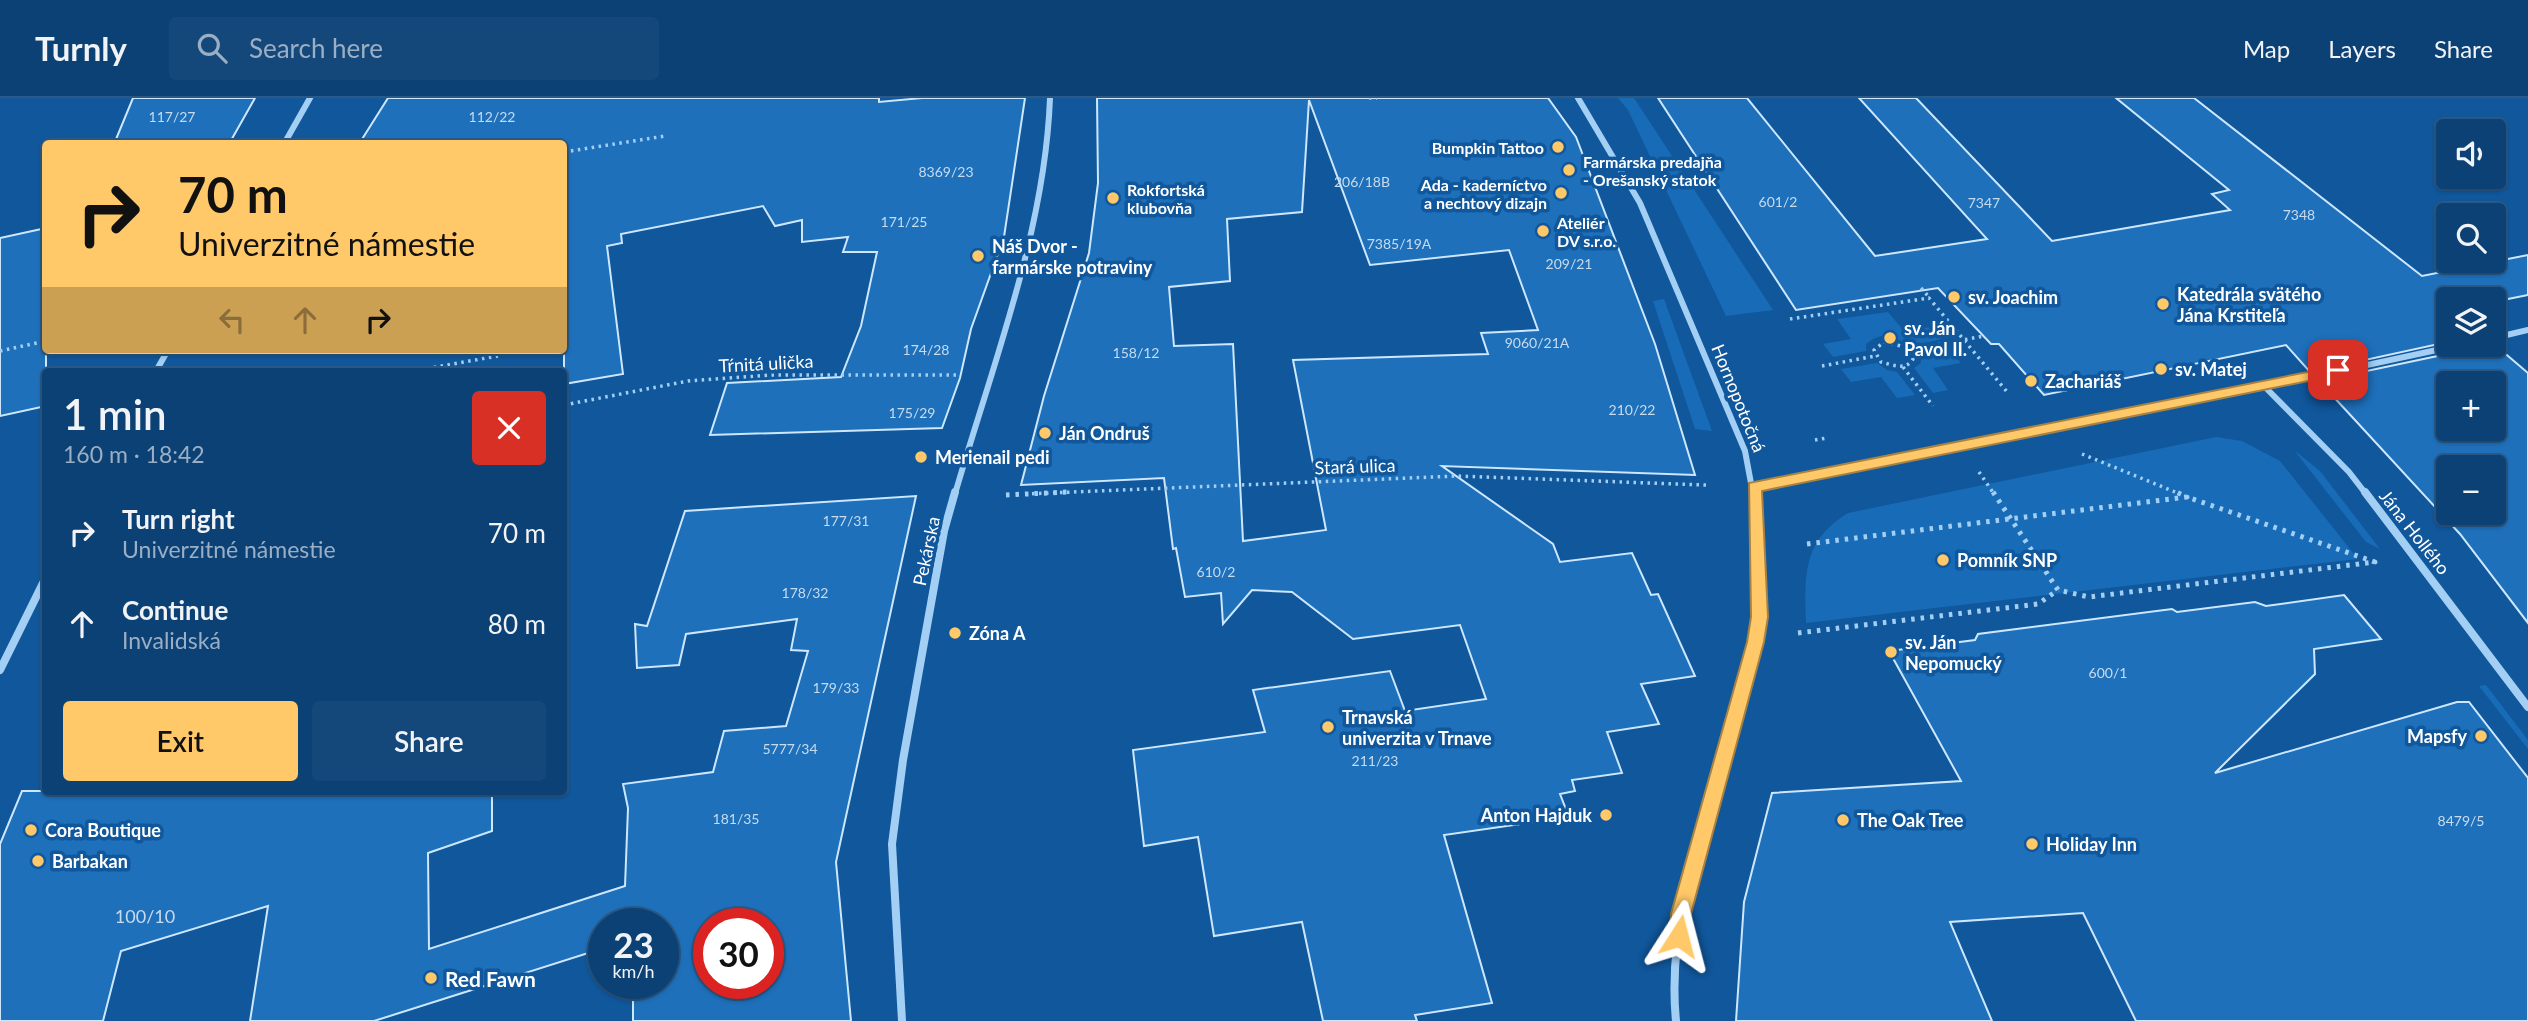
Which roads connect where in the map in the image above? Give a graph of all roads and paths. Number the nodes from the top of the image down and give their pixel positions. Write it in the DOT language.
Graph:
graph roads {
  1 [pos="310,98"];
  2 [pos="1050,98"];
  3 [pos="1370,98"];
  4 [pos="1377,98"];
  5 [pos="1578,98"];
  6 [pos="665,136"];
  7 [pos="286,140"];
  8 [pos="567,152"];
  9 [pos="1921,288"];
  10 [pos="1929,298"];
  11 [pos="1790,318"];
  12 [pos="2528,330"];
  13 [pos="2506,335"];
  14 [pos="1984,337"];
  15 [pos="1965,341"];
  16 [pos="42,342"];
  17 [pos="1909,350"];
  18 [pos="2436,350"];
  19 [pos="0,351"];
  20 [pos="498,356"];
  21 [pos="1875,356"];
  22 [pos="1822,366"];
  23 [pos="1903,367"];
  24 [pos="430,368"];
  25 [pos="972,374"];
  26 [pos="2266,387"];
  27 [pos="2008,393"];
  28 [pos="567,404"];
  29 [pos="1933,406"];
  30 [pos="1827,438"];
  31 [pos="1815,440"];
  32 [pos="2076,451"];
  33 [pos="1979,472"];
  34 [pos="1706,485"];
  35 [pos="1755,487"];
  36 [pos="1006,495"];
  37 [pos="2187,497"];
  38 [pos="2011,519"];
  39 [pos="1807,544"];
  40 [pos="42,585"];
  41 [pos="2058,590"];
  42 [pos="1798,632"];
  43 [pos="0,670"];
  44 [pos="2528,707"];
  45 [pos="902,1021"];
  46 [pos="1676,1021"];
  1 -- 7 [label="street"];
  2 -- 45 [label="street, Pekárska"];
  3 -- 4 [label="path"];
  5 -- 35 [label="street, Hornopotočná"];
  6 -- 8 [label="path"];
  9 -- 10 [label="path"];
  10 -- 11 [label="path"];
  10 -- 15 [label="path"];
  12 -- 13 [label="street"];
  14 -- 15 [label="path"];
  15 -- 17 [label="path"];
  15 -- 27 [label="path"];
  16 -- 19 [label="path"];
  17 -- 21 [label="path"];
  17 -- 23 [label="path"];
  18 -- 26 [label="street"];
  20 -- 24 [label="path"];
  21 -- 22 [label="path"];
  21 -- 23 [label="path"];
  23 -- 29 [label="path"];
  25 -- 28 [label="path, Tŕnitá ulička"];
  26 -- 35 [label="street"];
  26 -- 44 [label="street, Jána Hollého"];
  30 -- 31 [label="path"];
  32 -- 37 [label="path"];
  33 -- 38 [label="path"];
  34 -- 36 [label="path, Stará ulica"];
  35 -- 46 [label="street, Hornopotočná"];
  37 -- 38 [label="path"];
  37 -- 41 [label="path"];
  38 -- 39 [label="path"];
  38 -- 41 [label="path"];
  40 -- 43 [label="street"];
  41 -- 42 [label="path"];
}
